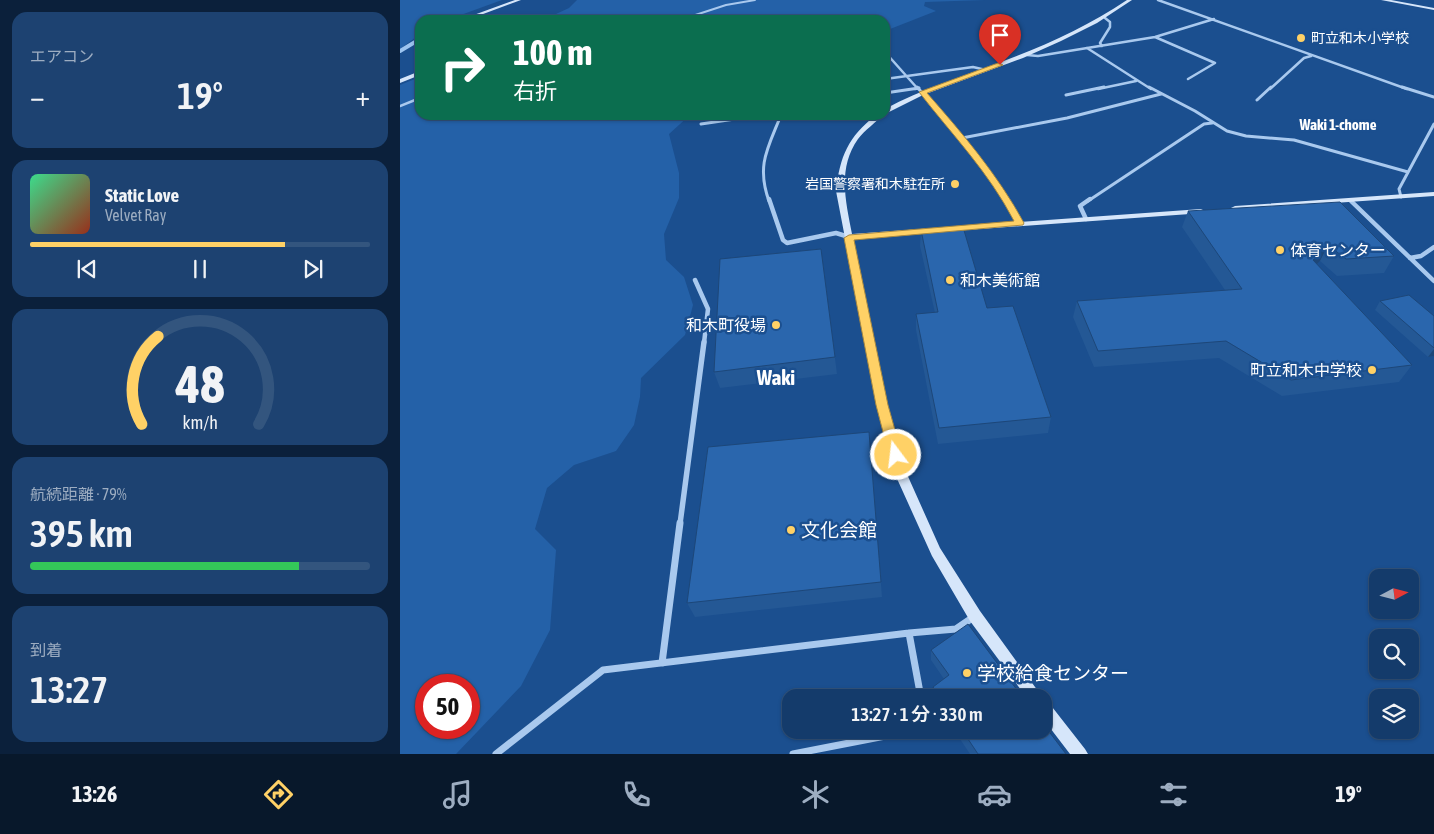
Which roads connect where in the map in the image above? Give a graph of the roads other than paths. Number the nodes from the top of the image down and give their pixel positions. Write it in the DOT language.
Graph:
graph roads {
  1 [pos="519,0"];
  2 [pos="755,0"];
  3 [pos="1130,0"];
  4 [pos="1158,0"];
  5 [pos="1383,0"];
  6 [pos="1434,9"];
  7 [pos="476,15"];
  8 [pos="695,15"];
  9 [pos="1105,18"];
  10 [pos="1214,19"];
  11 [pos="1155,37"];
  12 [pos="1102,46"];
  13 [pos="1087,48"];
  14 [pos="1028,55"];
  15 [pos="1312,55"];
  16 [pos="890,57"];
  17 [pos="986,70"];
  18 [pos="415,75"];
  19 [pos="909,77"];
  20 [pos="890,79"];
  21 [pos="1188,79"];
  22 [pos="400,81"];
  23 [pos="1136,81"];
  24 [pos="921,90"];
  25 [pos="890,93"];
  26 [pos="1161,94"];
  27 [pos="1066,95"];
  28 [pos="1434,98"];
  29 [pos="415,100"];
  30 [pos="1257,100"];
  31 [pos="400,106"];
  32 [pos="890,109"];
  33 [pos="728,120"];
  34 [pos="779,120"];
  35 [pos="875,120"];
  36 [pos="1212,122"];
  37 [pos="701,124"];
  38 [pos="1434,124"];
  39 [pos="962,138"];
  40 [pos="1408,172"];
  41 [pos="1434,194"];
  42 [pos="1401,197"];
  43 [pos="1350,201"];
  44 [pos="1228,209"];
  45 [pos="1210,210"];
  46 [pos="1086,219"];
  47 [pos="1019,223"];
  48 [pos="849,238"];
  49 [pos="1434,247"];
  50 [pos="1410,258"];
  51 [pos="695,280"];
  52 [pos="1434,281"];
  53 [pos="975,616"];
  54 [pos="909,633"];
  55 [pos="662,663"];
  56 [pos="919,689"];
  57 [pos="1029,689"];
  58 [pos="1052,718"];
  59 [pos="870,739"];
  60 [pos="496,754"];
  61 [pos="793,754"];
  62 [pos="1080,754"];
  1 -- 7 [label="main road"];
  2 -- 8 [label="lane"];
  3 -- 9 [label="main road"];
  4 -- 10 [label="street"];
  5 -- 6 [label="main road"];
  9 -- 12 [label="street"];
  9 -- 14 [label="main road"];
  10 -- 11 [label="street"];
  10 -- 15 [label="street"];
  11 -- 12 [label="street"];
  11 -- 21 [label="street"];
  12 -- 13 [label="street"];
  13 -- 14 [label="street"];
  13 -- 23 [label="street"];
  14 -- 17 [label="main road"];
  15 -- 28 [label="street"];
  15 -- 30 [label="street"];
  16 -- 19 [label="street"];
  17 -- 19 [label="street"];
  17 -- 24 [label="main road"];
  18 -- 22 [label="main road"];
  19 -- 20 [label="street"];
  19 -- 24 [label="street"];
  23 -- 26 [label="street"];
  23 -- 27 [label="street"];
  24 -- 25 [label="street"];
  24 -- 32 [label="main road"];
  24 -- 39 [label="street"];
  26 -- 36 [label="street"];
  26 -- 39 [label="street"];
  29 -- 31 [label="lane"];
  33 -- 37 [label="street"];
  34 -- 48 [label="street"];
  35 -- 48 [label="main road"];
  36 -- 40 [label="street"];
  36 -- 46 [label="street"];
  38 -- 40 [label="street"];
  39 -- 47 [label="street"];
  40 -- 42 [label="street"];
  41 -- 42 [label="main road"];
  42 -- 43 [label="main road"];
  43 -- 44 [label="main road"];
  43 -- 50 [label="street"];
  45 -- 46 [label="main road"];
  46 -- 47 [label="main road"];
  47 -- 48 [label="main road"];
  48 -- 53 [label="main road"];
  49 -- 50 [label="street"];
  50 -- 52 [label="street"];
  51 -- 55 [label="street"];
  53 -- 54 [label="street"];
  53 -- 57 [label="main road"];
  54 -- 55 [label="street"];
  54 -- 56 [label="street"];
  55 -- 60 [label="street"];
  58 -- 62 [label="main road"];
  59 -- 61 [label="street"];
}
